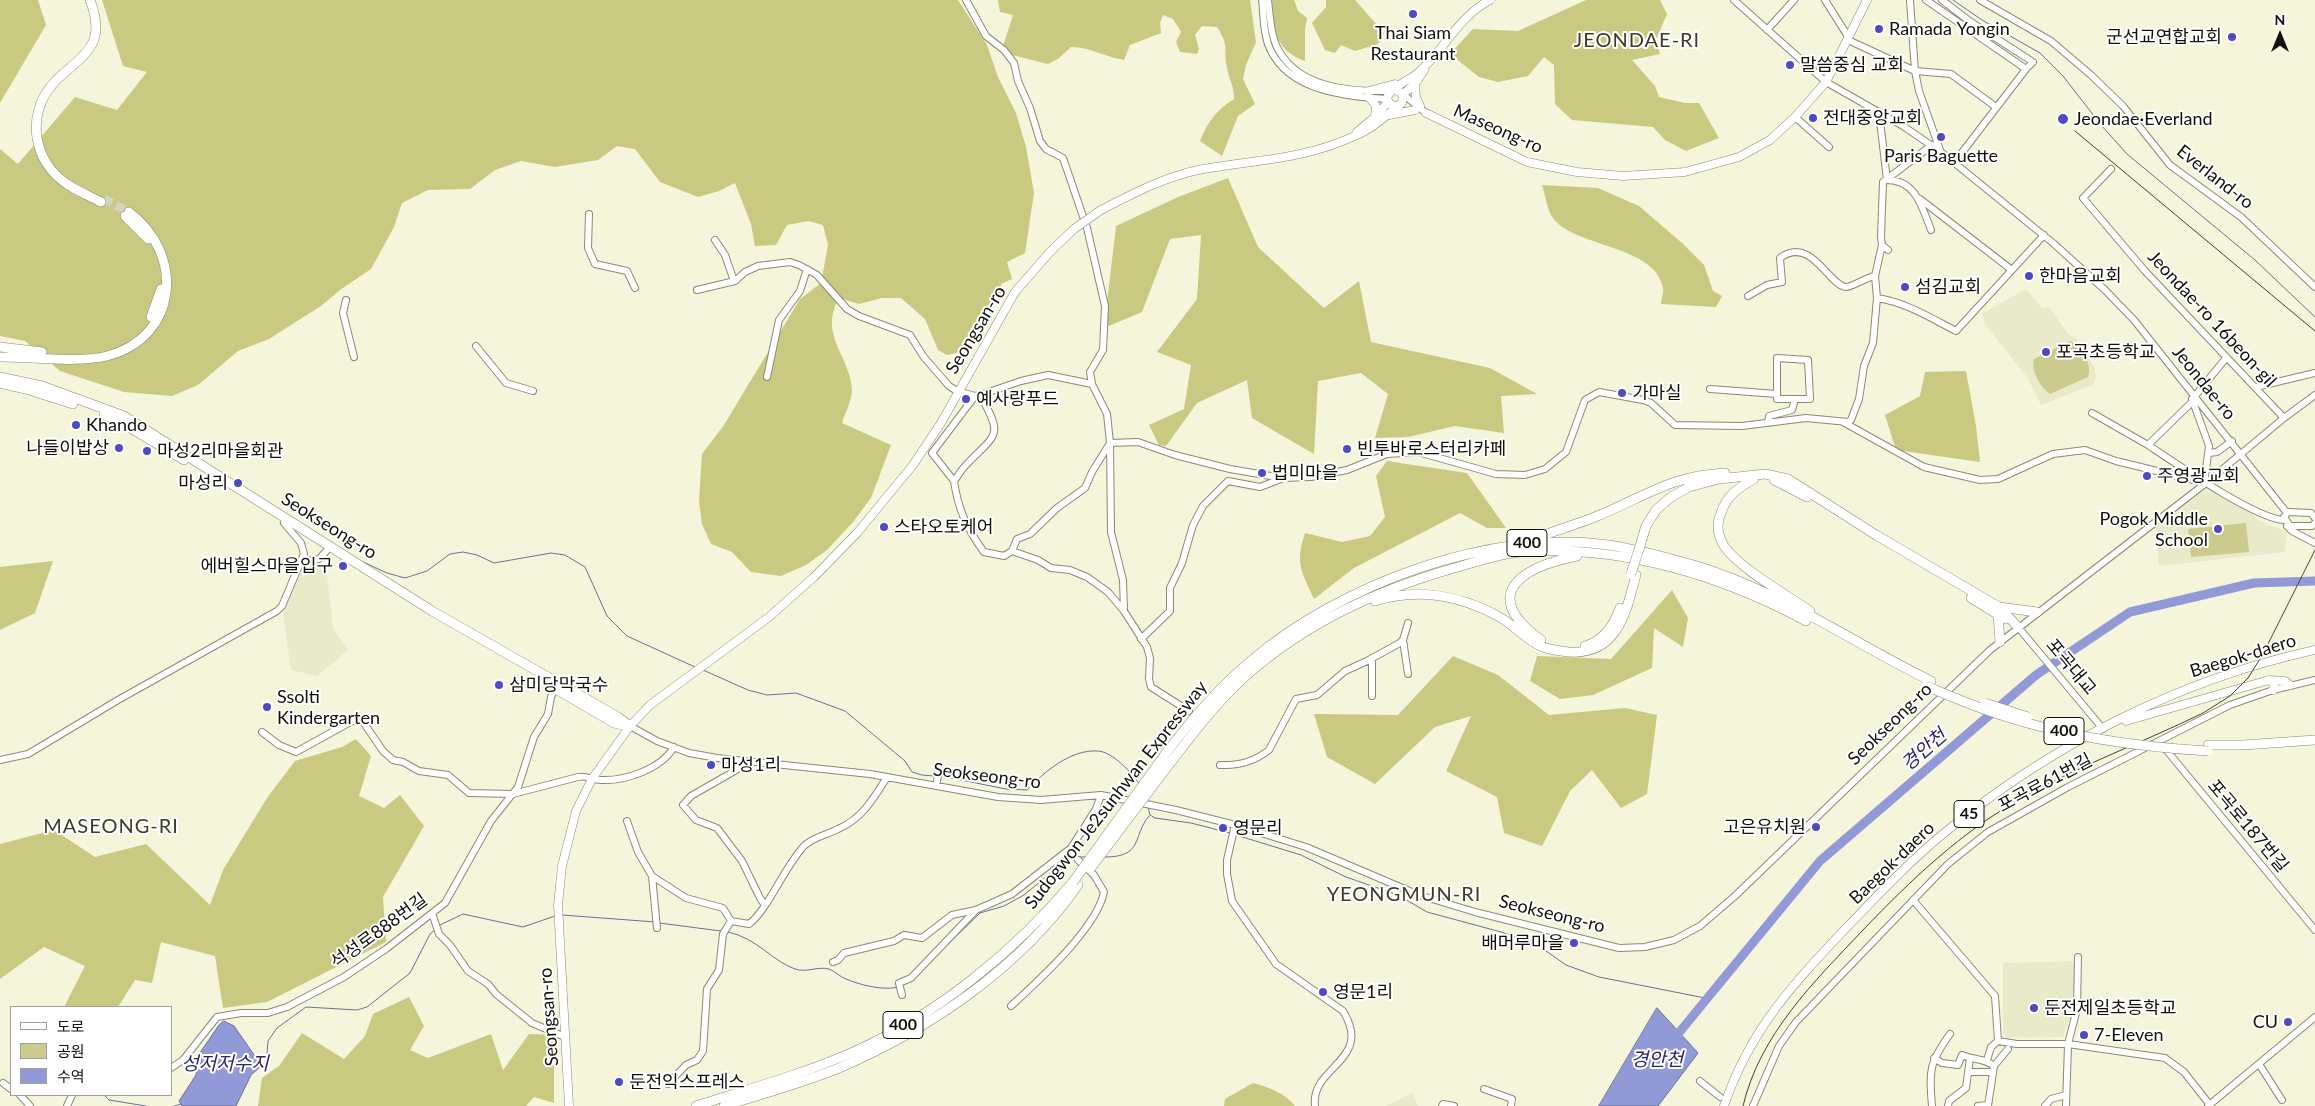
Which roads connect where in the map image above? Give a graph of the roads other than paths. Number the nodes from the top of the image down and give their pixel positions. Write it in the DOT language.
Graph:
graph roads {
  1 [pos="90,0"];
  2 [pos="95,0"];
  3 [pos="966,0"];
  4 [pos="1262,0"];
  5 [pos="1268,0"];
  6 [pos="1490,0"];
  7 [pos="1734,0"];
  8 [pos="1794,0"];
  9 [pos="1825,0"];
  10 [pos="1867,0"];
  11 [pos="1910,0"];
  12 [pos="1926,0"];
  13 [pos="1942,0"];
  14 [pos="1980,0"];
  15 [pos="1767,30"];
  16 [pos="1848,39"];
  17 [pos="1428,64"];
  18 [pos="2026,69"];
  19 [pos="1915,71"];
  20 [pos="1419,72"];
  21 [pos="1826,82"];
  22 [pos="1415,84"];
  23 [pos="1392,90"];
  24 [pos="1369,94"];
  25 [pos="1403,95"];
  26 [pos="1392,103"];
  27 [pos="1996,107"];
  28 [pos="1417,108"];
  29 [pos="1879,112"];
  30 [pos="1426,113"];
  31 [pos="1387,116"];
  32 [pos="1375,117"];
  33 [pos="1795,117"];
  34 [pos="1349,138"];
  35 [pos="1932,145"];
  36 [pos="1829,148"];
  37 [pos="1941,152"];
  38 [pos="1954,163"];
  39 [pos="2111,168"];
  40 [pos="1886,180"];
  41 [pos="1917,196"];
  42 [pos="127,214"];
  43 [pos="588,214"];
  44 [pos="1931,230"];
  45 [pos="2044,235"];
  46 [pos="715,240"];
  47 [pos="1882,245"];
  48 [pos="1888,250"];
  49 [pos="807,269"];
  50 [pos="2012,270"];
  51 [pos="1875,276"];
  52 [pos="734,281"];
  53 [pos="2315,287"];
  54 [pos="635,288"];
  55 [pos="697,290"];
  56 [pos="1748,296"];
  57 [pos="1876,298"];
  58 [pos="346,300"];
  59 [pos="476,346"];
  60 [pos="0,347"];
  61 [pos="0,356"];
  62 [pos="50,356"];
  63 [pos="354,357"];
  64 [pos="2226,358"];
  65 [pos="0,373"];
  66 [pos="2315,373"];
  67 [pos="0,377"];
  68 [pos="767,377"];
  69 [pos="22,382"];
  70 [pos="0,383"];
  71 [pos="1092,384"];
  72 [pos="2256,387"];
  73 [pos="1710,389"];
  74 [pos="533,391"];
  75 [pos="957,391"];
  76 [pos="1777,394"];
  77 [pos="2315,395"];
  78 [pos="978,396"];
  79 [pos="1795,399"];
  80 [pos="2194,399"];
  81 [pos="2092,414"];
  82 [pos="2284,418"];
  83 [pos="1843,422"];
  84 [pos="1768,423"];
  85 [pos="2232,441"];
  86 [pos="1110,443"];
  87 [pos="2148,445"];
  88 [pos="2209,453"];
  89 [pos="2242,454"];
  90 [pos="181,455"];
  91 [pos="1765,474"];
  92 [pos="1282,478"];
  93 [pos="1754,479"];
  94 [pos="954,481"];
  95 [pos="2206,483"];
  96 [pos="2315,508"];
  97 [pos="2297,512"];
  98 [pos="2315,518"];
  99 [pos="2286,519"];
  100 [pos="284,522"];
  101 [pos="2313,525"];
  102 [pos="2315,534"];
  103 [pos="2315,543"];
  104 [pos="1520,544"];
  105 [pos="1642,546"];
  106 [pos="328,548"];
  107 [pos="1012,551"];
  108 [pos="1590,554"];
  109 [pos="302,562"];
  110 [pos="1634,574"];
  111 [pos="1353,604"];
  112 [pos="1998,610"];
  113 [pos="1124,611"];
  114 [pos="2037,612"];
  115 [pos="1408,623"];
  116 [pos="2020,629"];
  117 [pos="1141,639"];
  118 [pos="1403,640"];
  119 [pos="2000,642"];
  120 [pos="1862,646"];
  121 [pos="2315,650"];
  122 [pos="1372,658"];
  123 [pos="1408,674"];
  124 [pos="2269,680"];
  125 [pos="2315,680"];
  126 [pos="1928,684"];
  127 [pos="2290,685"];
  128 [pos="557,686"];
  129 [pos="2273,690"];
  130 [pos="1372,696"];
  131 [pos="1189,711"];
  132 [pos="630,726"];
  133 [pos="2103,729"];
  134 [pos="262,732"];
  135 [pos="2315,740"];
  136 [pos="2159,741"];
  137 [pos="2315,746"];
  138 [pos="674,747"];
  139 [pos="2208,748"];
  140 [pos="1167,759"];
  141 [pos="0,760"];
  142 [pos="742,762"];
  143 [pos="1220,765"];
  144 [pos="940,766"];
  145 [pos="887,777"];
  146 [pos="592,779"];
  147 [pos="936,786"];
  148 [pos="514,793"];
  149 [pos="1101,795"];
  150 [pos="627,821"];
  151 [pos="1235,827"];
  152 [pos="1078,860"];
  153 [pos="652,876"];
  154 [pos="1075,883"];
  155 [pos="1913,900"];
  156 [pos="764,904"];
  157 [pos="976,910"];
  158 [pos="432,913"];
  159 [pos="656,924"];
  160 [pos="729,924"];
  161 [pos="2315,930"];
  162 [pos="2078,957"];
  163 [pos="832,962"];
  164 [pos="901,990"];
  165 [pos="1011,1006"];
  166 [pos="2315,1017"];
  167 [pos="1950,1034"];
  168 [pos="565,1037"];
  169 [pos="1998,1041"];
  170 [pos="2068,1044"];
  171 [pos="2008,1049"];
  172 [pos="1934,1058"];
  173 [pos="1970,1058"];
  174 [pos="1987,1060"];
  175 [pos="2259,1064"];
  176 [pos="172,1067"];
  177 [pos="1993,1069"];
  178 [pos="1969,1072"];
  179 [pos="1700,1081"];
  180 [pos="3,1083"];
  181 [pos="668,1084"];
  182 [pos="10,1088"];
  183 [pos="1484,1089"];
  184 [pos="2066,1095"];
  185 [pos="21,1096"];
  186 [pos="1720,1097"];
  187 [pos="2282,1100"];
  188 [pos="2209,1105"];
  189 [pos="30,1106"];
  190 [pos="569,1106"];
  191 [pos="696,1106"];
  192 [pos="724,1106"];
  193 [pos="1315,1106"];
  194 [pos="1442,1106"];
  195 [pos="1454,1106"];
  196 [pos="1511,1106"];
  197 [pos="1724,1106"];
  198 [pos="1753,1106"];
  199 [pos="1932,1106"];
  200 [pos="1948,1106"];
  201 [pos="1978,1106"];
  202 [pos="1988,1106"];
  203 [pos="2045,1106"];
  204 [pos="2066,1106"];
  1 -- 2 [label="highway"];
  3 -- 71 [label="street"];
  4 -- 24 [label="street"];
  5 -- 24 [label="street"];
  6 -- 17 [label="main road"];
  7 -- 15 [label="street, Jeondae-ro"];
  8 -- 15 [label="street"];
  9 -- 16 [label="street"];
  10 -- 16 [label="main road, Maseong-ro"];
  11 -- 19 [label="street"];
  12 -- 18 [label="street"];
  13 -- 18 [label="street"];
  14 -- 53 [label="street, Everland-ro"];
  15 -- 21 [label="street, Jeondae-ro"];
  16 -- 19 [label="street"];
  16 -- 21 [label="main road, Maseong-ro"];
  17 -- 20 [label="main road"];
  17 -- 22 [label="main road"];
  18 -- 27 [label="street"];
  19 -- 27 [label="street"];
  19 -- 37 [label="street"];
  20 -- 23 [label="main road"];
  20 -- 24 [label="main road"];
  21 -- 29 [label="street, Jeondae-ro"];
  21 -- 33 [label="main road, Maseong-ro"];
  22 -- 25 [label="main road"];
  22 -- 28 [label="main road"];
  23 -- 24 [label="street"];
  23 -- 25 [label="main road"];
  23 -- 26 [label="main road"];
  24 -- 26 [label="street"];
  24 -- 32 [label="main road"];
  25 -- 26 [label="main road"];
  25 -- 28 [label="street"];
  26 -- 28 [label="street"];
  26 -- 31 [label="main road"];
  26 -- 32 [label="main road"];
  27 -- 38 [label="street"];
  28 -- 30 [label="street"];
  28 -- 31 [label="main road"];
  29 -- 35 [label="street, Jeondae-ro"];
  29 -- 40 [label="street"];
  30 -- 33 [label="main road, Maseong-ro"];
  31 -- 34 [label="main road"];
  32 -- 34 [label="main road"];
  33 -- 36 [label="street"];
  34 -- 75 [label="main road, Seongsan-ro, bridge"];
  35 -- 37 [label="street, Jeondae-ro"];
  35 -- 40 [label="street"];
  37 -- 38 [label="street, Jeondae-ro"];
  38 -- 45 [label="street, Jeondae-ro"];
  39 -- 64 [label="street, Jeondae-ro 16beon-gil"];
  40 -- 41 [label="street"];
  40 -- 47 [label="street"];
  41 -- 44 [label="street"];
  41 -- 50 [label="street"];
  42 -- 62 [label="highway"];
  43 -- 54 [label="street"];
  45 -- 50 [label="street"];
  45 -- 80 [label="street, Jeondae-ro"];
  46 -- 52 [label="street"];
  47 -- 48 [label="street"];
  47 -- 51 [label="street"];
  49 -- 52 [label="street"];
  49 -- 68 [label="street"];
  49 -- 75 [label="street"];
  50 -- 57 [label="street"];
  51 -- 56 [label="street"];
  51 -- 57 [label="street"];
  52 -- 55 [label="street"];
  57 -- 83 [label="street"];
  58 -- 63 [label="street"];
  59 -- 74 [label="street"];
  60 -- 62 [label="highway"];
  61 -- 62 [label="highway"];
  64 -- 72 [label="street, Jeondae-ro 16beon-gil"];
  64 -- 80 [label="street"];
  65 -- 69 [label="highway"];
  66 -- 72 [label="street"];
  67 -- 69 [label="highway, Seokseong-ro"];
  69 -- 90 [label="highway, Seokseong-ro"];
  70 -- 90 [label="highway, Seokseong-ro"];
  71 -- 78 [label="street"];
  71 -- 86 [label="street"];
  72 -- 82 [label="street, Jeondae-ro 16beon-gil"];
  73 -- 76 [label="street"];
  75 -- 78 [label="street"];
  75 -- 132 [label="main road, Seongsan-ro"];
  76 -- 79 [label="street"];
  76 -- 79 [label="street"];
  77 -- 82 [label="street"];
  78 -- 94 [label="street"];
  78 -- 94 [label="street"];
  79 -- 84 [label="street"];
  80 -- 85 [label="street, Jeondae-ro"];
  80 -- 87 [label="street"];
  80 -- 88 [label="street"];
  81 -- 87 [label="street"];
  82 -- 89 [label="street"];
  83 -- 84 [label="street"];
  83 -- 95 [label="street"];
  84 -- 92 [label="street"];
  85 -- 88 [label="street"];
  85 -- 89 [label="street, Jeondae-ro"];
  86 -- 92 [label="street"];
  86 -- 107 [label="street"];
  86 -- 113 [label="street"];
  87 -- 95 [label="street"];
  88 -- 95 [label="street"];
  89 -- 95 [label="street, Seokseong-ro"];
  89 -- 99 [label="street, Jeondae-ro"];
  90 -- 100 [label="highway, Seokseong-ro"];
  90 -- 106 [label="highway, Seokseong-ro"];
  91 -- 104 [label="highway"];
  91 -- 105 [label="highway"];
  91 -- 112 [label="highway"];
  92 -- 117 [label="street"];
  93 -- 105 [label="highway"];
  93 -- 112 [label="highway"];
  93 -- 120 [label="highway"];
  94 -- 107 [label="street"];
  95 -- 99 [label="street"];
  95 -- 114 [label="street, Seokseong-ro"];
  96 -- 97 [label="street"];
  97 -- 98 [label="street"];
  97 -- 99 [label="street"];
  99 -- 101 [label="street"];
  99 -- 103 [label="street"];
  100 -- 106 [label="highway, Seokseong-ro"];
  100 -- 109 [label="street"];
  101 -- 102 [label="street"];
  104 -- 120 [label="highway, Sudogwon Je2sunhwan Expressway / 400"];
  104 -- 140 [label="highway, Sudogwon Je2sunhwan Expressway / 400"];
  105 -- 110 [label="highway, bridge"];
  106 -- 109 [label="street"];
  106 -- 128 [label="highway, Seokseong-ro"];
  107 -- 113 [label="street"];
  108 -- 110 [label="highway"];
  108 -- 111 [label="highway, Sudogwon Je2sunhwan Expressway / 400"];
  108 -- 126 [label="highway, Sudogwon Je2sunhwan Expressway / 400"];
  109 -- 141 [label="street"];
  110 -- 111 [label="highway"];
  111 -- 140 [label="highway, Sudogwon Je2sunhwan Expressway / 400"];
  112 -- 114 [label="highway"];
  112 -- 116 [label="highway"];
  112 -- 119 [label="highway"];
  113 -- 117 [label="street"];
  114 -- 116 [label="street, Seokseong-ro"];
  115 -- 118 [label="street"];
  116 -- 119 [label="street, Seokseong-ro"];
  116 -- 133 [label="street, 포곡대교"];
  117 -- 131 [label="street"];
  118 -- 122 [label="street"];
  118 -- 123 [label="street"];
  119 -- 151 [label="street, Seokseong-ro"];
  120 -- 126 [label="highway, Sudogwon Je2sunhwan Expressway / 400"];
  121 -- 133 [label="main road, Baegok-daero / 45"];
  122 -- 130 [label="street"];
  122 -- 143 [label="street"];
  124 -- 127 [label="main road"];
  124 -- 129 [label="main road"];
  124 -- 133 [label="main road"];
  125 -- 127 [label="street, 포곡로61번길"];
  126 -- 139 [label="highway, Sudogwon Je2sunhwan Expressway / 400, bridge"];
  127 -- 129 [label="street, 포곡로61번길"];
  128 -- 132 [label="highway, Seokseong-ro"];
  128 -- 148 [label="street, 석성로888번길"];
  129 -- 136 [label="street, 포곡로61번길"];
  132 -- 138 [label="street, Seokseong-ro"];
  132 -- 146 [label="main road"];
  133 -- 197 [label="main road, Baegok-daero / 45"];
  134 -- 148 [label="street"];
  135 -- 139 [label="highway, Sudogwon Je2sunhwan Expressway / 400"];
  136 -- 155 [label="street, 포곡로61번길"];
  136 -- 161 [label="street, 포곡로187번길"];
  137 -- 139 [label="highway, Sudogwon Je2sunhwan Expressway / 400"];
  138 -- 142 [label="street, Seokseong-ro"];
  138 -- 146 [label="street"];
  140 -- 154 [label="highway, Sudogwon Je2sunhwan Expressway / 400, bridge"];
  142 -- 145 [label="street, Seokseong-ro"];
  142 -- 156 [label="street"];
  144 -- 147 [label="street"];
  145 -- 147 [label="street, Seokseong-ro"];
  145 -- 156 [label="street"];
  146 -- 148 [label="street"];
  146 -- 168 [label="main road, Seongsan-ro"];
  147 -- 149 [label="street, Seokseong-ro"];
  148 -- 158 [label="street, 석성로888번길"];
  149 -- 151 [label="street, Seokseong-ro"];
  149 -- 157 [label="street"];
  150 -- 153 [label="street"];
  151 -- 193 [label="street"];
  152 -- 165 [label="street"];
  153 -- 159 [label="street"];
  153 -- 160 [label="street"];
  154 -- 191 [label="highway, Sudogwon Je2sunhwan Expressway / 400"];
  154 -- 192 [label="highway, Sudogwon Je2sunhwan Expressway / 400"];
  155 -- 169 [label="street"];
  155 -- 198 [label="street, 포곡로61번길"];
  156 -- 160 [label="street"];
  157 -- 163 [label="street"];
  157 -- 164 [label="street"];
  158 -- 168 [label="street"];
  158 -- 176 [label="street, 석성로888번길"];
  160 -- 181 [label="street"];
  162 -- 170 [label="street"];
  166 -- 175 [label="street"];
  167 -- 172 [label="street"];
  168 -- 190 [label="main road, Seongsan-ro"];
  169 -- 170 [label="street"];
  169 -- 174 [label="street"];
  170 -- 184 [label="street"];
  170 -- 188 [label="street"];
  171 -- 177 [label="street"];
  172 -- 173 [label="street"];
  172 -- 199 [label="street"];
  173 -- 174 [label="street"];
  173 -- 178 [label="street"];
  174 -- 177 [label="street"];
  175 -- 187 [label="street"];
  175 -- 188 [label="street"];
  177 -- 178 [label="street"];
  177 -- 202 [label="street"];
  178 -- 200 [label="street"];
  179 -- 186 [label="street"];
  180 -- 182 [label="street"];
  183 -- 196 [label="street"];
  184 -- 203 [label="street"];
  184 -- 204 [label="street"];
  185 -- 189 [label="street"];
  194 -- 195 [label="street"];
  201 -- 202 [label="street"];
}
